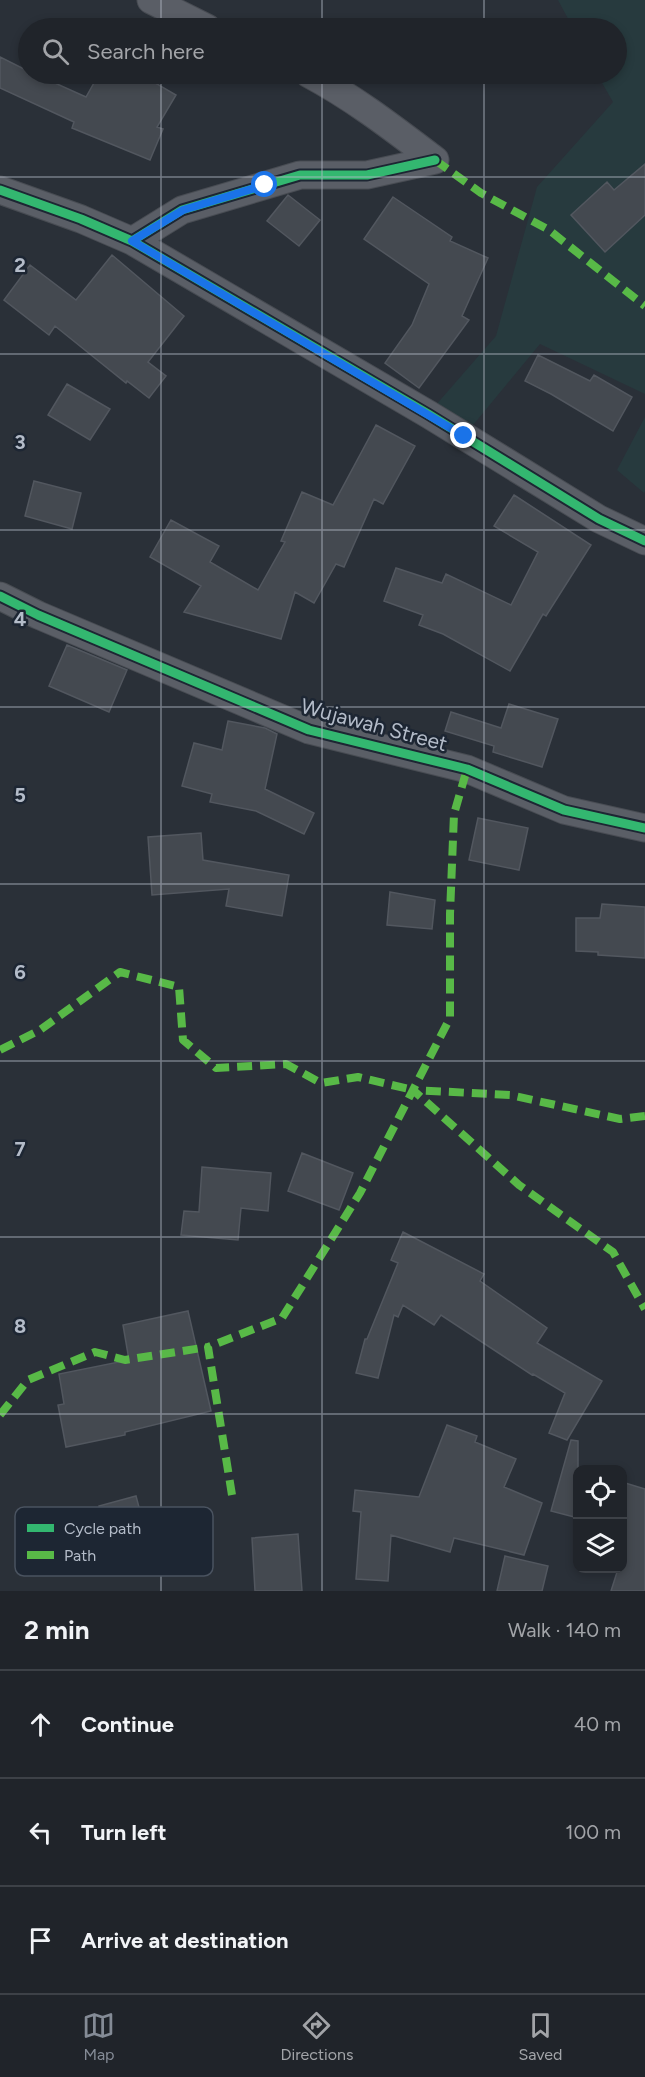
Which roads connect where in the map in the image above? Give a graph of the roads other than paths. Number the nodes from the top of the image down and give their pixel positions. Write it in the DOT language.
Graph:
graph roads {
  1 [pos="151,0"];
  2 [pos="187,18"];
  3 [pos="328,84"];
  4 [pos="0,190"];
  5 [pos="132,241"];
  6 [pos="645,541"];
  7 [pos="0,596"];
  8 [pos="645,828"];
  1 -- 2 [label="street"];
  3 -- 5 [label="street"];
  4 -- 5 [label="street"];
  5 -- 6 [label="street"];
  7 -- 8 [label="street, Wujawah Street"];
}
